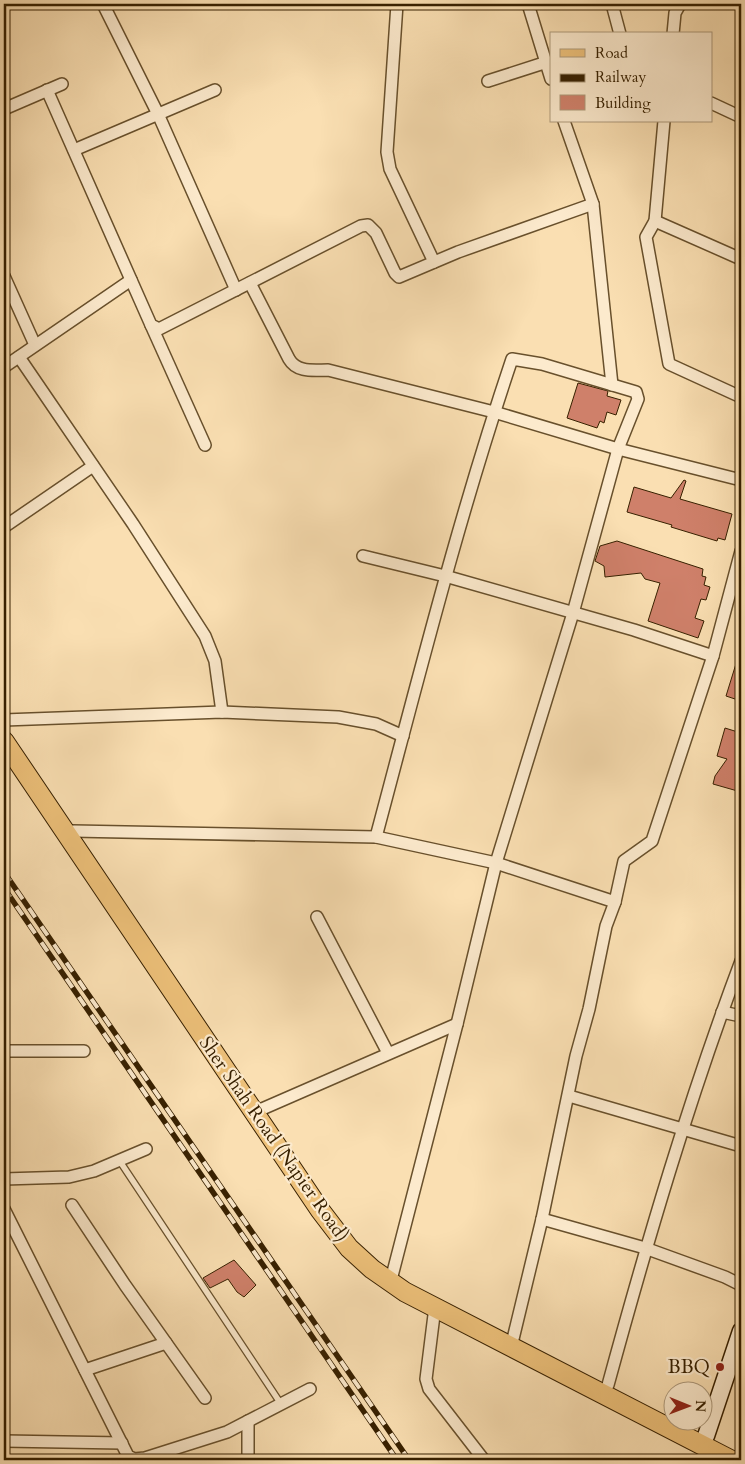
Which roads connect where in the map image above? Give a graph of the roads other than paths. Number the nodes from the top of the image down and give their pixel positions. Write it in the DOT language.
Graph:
graph roads {
  1 [pos="103,4"];
  2 [pos="398,4"];
  3 [pos="528,4"];
  4 [pos="612,4"];
  5 [pos="680,4"];
  6 [pos="619,32"];
  7 [pos="673,32"];
  8 [pos="546,62"];
  9 [pos="550,76"];
  10 [pos="488,81"];
  11 [pos="62,84"];
  12 [pos="47,90"];
  13 [pos="216,90"];
  14 [pos="712,103"];
  15 [pos="4,109"];
  16 [pos="158,114"];
  17 [pos="741,117"];
  18 [pos="564,122"];
  19 [pos="664,122"];
  20 [pos="74,150"];
  21 [pos="593,204"];
  22 [pos="654,221"];
  23 [pos="741,259"];
  24 [pos="434,262"];
  25 [pos="4,276"];
  26 [pos="131,280"];
  27 [pos="250,283"];
  28 [pos="236,290"];
  29 [pos="151,325"];
  30 [pos="36,345"];
  31 [pos="19,357"];
  32 [pos="4,367"];
  33 [pos="612,385"];
  34 [pos="741,397"];
  35 [pos="494,412"];
  36 [pos="205,445"];
  37 [pos="618,449"];
  38 [pos="93,466"];
  39 [pos="741,480"];
  40 [pos="4,527"];
  41 [pos="741,552"];
  42 [pos="362,556"];
  43 [pos="445,576"];
  44 [pos="573,613"];
  45 [pos="713,656"];
  46 [pos="222,712"];
  47 [pos="4,720"];
  48 [pos="403,736"];
  49 [pos="4,742"];
  50 [pos="72,831"];
  51 [pos="376,836"];
  52 [pos="496,863"];
  53 [pos="615,902"];
  54 [pos="317,917"];
  55 [pos="741,960"];
  56 [pos="722,1012"];
  57 [pos="741,1016"];
  58 [pos="457,1024"];
  59 [pos="4,1051"];
  60 [pos="84,1051"];
  61 [pos="388,1053"];
  62 [pos="569,1096"];
  63 [pos="262,1109"];
  64 [pos="684,1130"];
  65 [pos="741,1146"];
  66 [pos="146,1148"];
  67 [pos="119,1160"];
  68 [pos="4,1179"];
  69 [pos="72,1205"];
  70 [pos="4,1209"];
  71 [pos="542,1219"];
  72 [pos="645,1248"];
  73 [pos="392,1276"];
  74 [pos="741,1285"];
  75 [pos="435,1308"];
  76 [pos="741,1331"];
  77 [pos="513,1339"];
  78 [pos="166,1342"];
  79 [pos="538,1355"];
  80 [pos="85,1370"];
  81 [pos="608,1385"];
  82 [pos="310,1389"];
  83 [pos="205,1398"];
  84 [pos="282,1404"];
  85 [pos="662,1413"];
  86 [pos="248,1421"];
  87 [pos="698,1432"];
  88 [pos="706,1436"];
  89 [pos="4,1441"];
  90 [pos="122,1443"];
  91 [pos="741,1454"];
  92 [pos="248,1460"];
  93 [pos="293,1460"];
  94 [pos="357,1460"];
  95 [pos="484,1460"];
  96 [pos="731,1460"];
  1 -- 16 [label="street"];
  2 -- 24 [label="street"];
  3 -- 8 [label="street"];
  4 -- 6 [label="street"];
  5 -- 7 [label="street"];
  8 -- 9 [label="street"];
  8 -- 10 [label="street"];
  11 -- 12 [label="street"];
  12 -- 15 [label="street"];
  12 -- 20 [label="street"];
  13 -- 16 [label="street"];
  14 -- 17 [label="street"];
  16 -- 20 [label="street"];
  16 -- 28 [label="street"];
  18 -- 21 [label="street"];
  19 -- 22 [label="street"];
  20 -- 26 [label="street"];
  21 -- 24 [label="street"];
  21 -- 33 [label="street"];
  22 -- 23 [label="street"];
  22 -- 34 [label="street"];
  24 -- 27 [label="street"];
  25 -- 30 [label="street"];
  26 -- 29 [label="street"];
  26 -- 30 [label="street"];
  27 -- 28 [label="street"];
  27 -- 35 [label="street"];
  28 -- 29 [label="street"];
  29 -- 36 [label="street"];
  30 -- 31 [label="street"];
  31 -- 32 [label="street"];
  31 -- 38 [label="street"];
  33 -- 35 [label="street"];
  33 -- 37 [label="street"];
  35 -- 37 [label="street"];
  35 -- 43 [label="street"];
  37 -- 39 [label="street"];
  37 -- 44 [label="street"];
  38 -- 40 [label="street"];
  38 -- 46 [label="street"];
  41 -- 45 [label="street"];
  42 -- 43 [label="street"];
  43 -- 44 [label="street"];
  43 -- 48 [label="street"];
  44 -- 45 [label="street"];
  44 -- 52 [label="street"];
  45 -- 53 [label="street"];
  46 -- 47 [label="street"];
  46 -- 48 [label="street"];
  48 -- 51 [label="street"];
  49 -- 75 [label="main road, Sher Shah Road (Napier Road)"];
  50 -- 51 [label="street"];
  51 -- 52 [label="street"];
  52 -- 53 [label="street"];
  52 -- 58 [label="street"];
  53 -- 62 [label="street"];
  54 -- 61 [label="street"];
  55 -- 56 [label="street"];
  56 -- 57 [label="street"];
  56 -- 64 [label="street"];
  58 -- 61 [label="street"];
  58 -- 73 [label="street"];
  59 -- 60 [label="street"];
  61 -- 63 [label="street"];
  62 -- 64 [label="street"];
  62 -- 71 [label="street"];
  64 -- 65 [label="street"];
  64 -- 72 [label="street"];
  66 -- 67 [label="street"];
  67 -- 68 [label="street"];
  67 -- 84 [label="lane"];
  69 -- 78 [label="street"];
  70 -- 80 [label="street"];
  71 -- 72 [label="street"];
  71 -- 77 [label="street"];
  72 -- 74 [label="street"];
  72 -- 81 [label="street"];
  75 -- 79 [label="main road, Sher Shah Road (Napier Road)"];
  75 -- 95 [label="street"];
  76 -- 88 [label="main road"];
  78 -- 80 [label="street"];
  78 -- 83 [label="street"];
  79 -- 81 [label="main road, Sher Shah Road (Napier Road)"];
  79 -- 96 [label="main road, Sher Shah Road (Napier Road)"];
  80 -- 90 [label="street"];
  81 -- 85 [label="main road, Sher Shah Road (Napier Road)"];
  82 -- 84 [label="street"];
  84 -- 86 [label="street"];
  86 -- 90 [label="street"];
  86 -- 92 [label="street"];
  87 -- 88 [label="main road"];
  88 -- 91 [label="main road"];
  89 -- 90 [label="street"];
  93 -- 94 [label="lane"];
}
